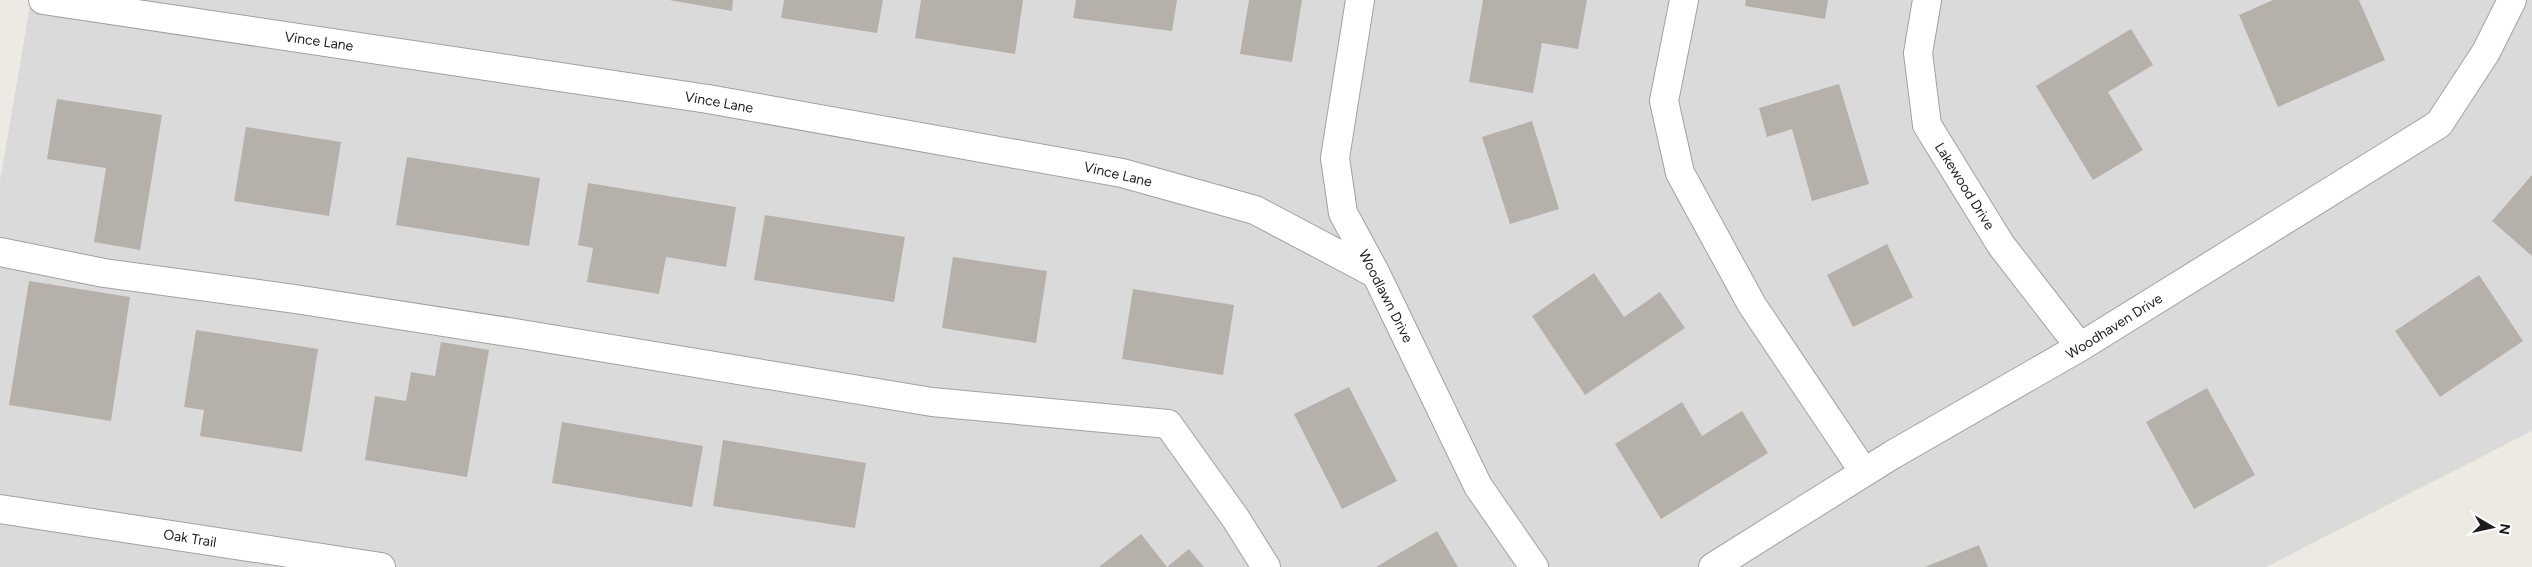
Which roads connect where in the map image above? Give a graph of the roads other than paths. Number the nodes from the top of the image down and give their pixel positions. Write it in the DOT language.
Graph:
graph roads {
  1 [pos="43,0"];
  2 [pos="1360,0"];
  3 [pos="1684,0"];
  4 [pos="1927,0"];
  5 [pos="2512,0"];
  6 [pos="0,252"];
  7 [pos="1376,274"];
  8 [pos="2080,347"];
  9 [pos="1864,472"];
  10 [pos="0,509"];
  11 [pos="381,567"];
  12 [pos="1266,567"];
  13 [pos="1534,567"];
  14 [pos="1714,567"];
  1 -- 7 [label="street, Vince Lane"];
  2 -- 7 [label="street, Woodlawn Drive"];
  3 -- 9 [label="street"];
  4 -- 8 [label="street, Lakewood Drive"];
  5 -- 8 [label="street, Woodhaven Drive"];
  6 -- 12 [label="street"];
  7 -- 13 [label="street, Woodlawn Drive"];
  8 -- 9 [label="street, Woodhaven Drive"];
  9 -- 14 [label="street, Woodhaven Drive"];
  10 -- 11 [label="street, Oak Trail"];
}
